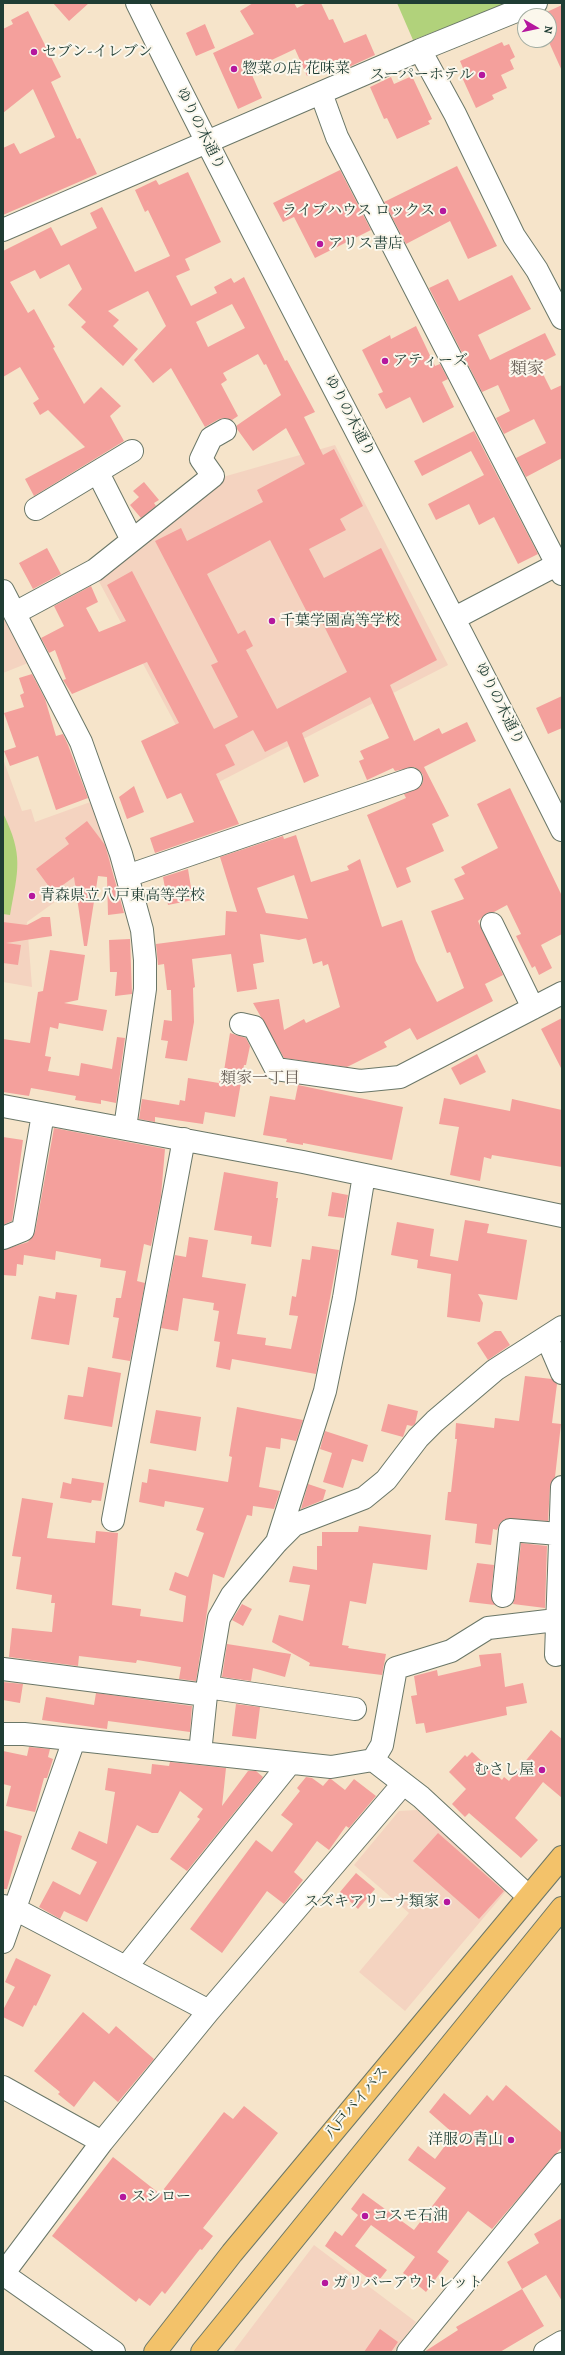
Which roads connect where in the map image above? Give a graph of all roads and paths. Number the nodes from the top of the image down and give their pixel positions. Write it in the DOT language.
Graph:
graph roads {
  1 [pos="137,3"];
  2 [pos="536,3"];
  3 [pos="420,50"];
  4 [pos="322,93"];
  5 [pos="206,144"];
  6 [pos="3,230"];
  7 [pos="562,318"];
  8 [pos="225,430"];
  9 [pos="132,452"];
  10 [pos="98,473"];
  11 [pos="36,509"];
  12 [pos="132,540"];
  13 [pos="560,567"];
  14 [pos="3,591"];
  15 [pos="15,613"];
  16 [pos="455,618"];
  17 [pos="411,779"];
  18 [pos="562,830"];
  19 [pos="127,876"];
  20 [pos="492,924"];
  21 [pos="562,993"];
  22 [pos="533,1008"];
  23 [pos="241,1024"];
  24 [pos="3,1106"];
  25 [pos="43,1114"];
  26 [pos="125,1128"];
  27 [pos="184,1140"];
  28 [pos="364,1174"];
  29 [pos="562,1216"];
  30 [pos="3,1238"];
  31 [pos="555,1333"];
  32 [pos="562,1373"];
  33 [pos="562,1487"];
  34 [pos="113,1520"];
  35 [pos="559,1534"];
  36 [pos="277,1542"];
  37 [pos="503,1596"];
  38 [pos="556,1620"];
  39 [pos="556,1655"];
  40 [pos="3,1669"];
  41 [pos="206,1691"];
  42 [pos="355,1709"];
  43 [pos="3,1734"];
  44 [pos="74,1740"];
  45 [pos="200,1753"];
  46 [pos="373,1760"];
  47 [pos="290,1763"];
  48 [pos="403,1784"];
  49 [pos="562,1857"];
  50 [pos="528,1896"];
  51 [pos="9,1908"];
  52 [pos="559,1916"];
  53 [pos="3,1942"];
  54 [pos="126,1967"];
  55 [pos="209,2011"];
  56 [pos="3,2087"];
  57 [pos="102,2142"];
  58 [pos="562,2164"];
  59 [pos="562,2342"];
  60 [pos="114,2352"];
  61 [pos="155,2352"];
  62 [pos="202,2352"];
  63 [pos="409,2352"];
  64 [pos="545,2352"];
  1 -- 5 [label="street, ゆりの木通り"];
  2 -- 3 [label="street"];
  3 -- 4 [label="street"];
  3 -- 7 [label="street"];
  4 -- 5 [label="street"];
  4 -- 13 [label="street"];
  5 -- 6 [label="street"];
  5 -- 16 [label="street, ゆりの木通り"];
  8 -- 12 [label="street"];
  9 -- 10 [label="street"];
  10 -- 11 [label="street"];
  10 -- 12 [label="street"];
  12 -- 15 [label="street"];
  13 -- 16 [label="street"];
  14 -- 15 [label="street"];
  15 -- 19 [label="street"];
  16 -- 18 [label="street, ゆりの木通り"];
  17 -- 19 [label="street"];
  19 -- 26 [label="street"];
  20 -- 22 [label="street"];
  21 -- 22 [label="street"];
  22 -- 23 [label="street"];
  24 -- 25 [label="street"];
  25 -- 26 [label="street"];
  25 -- 30 [label="street"];
  26 -- 27 [label="street"];
  27 -- 28 [label="street"];
  27 -- 34 [label="street"];
  28 -- 29 [label="street"];
  28 -- 36 [label="street"];
  31 -- 32 [label="street"];
  31 -- 36 [label="street"];
  33 -- 35 [label="street"];
  35 -- 37 [label="street"];
  35 -- 38 [label="street"];
  36 -- 41 [label="street"];
  38 -- 39 [label="street"];
  38 -- 46 [label="street"];
  40 -- 41 [label="street"];
  41 -- 42 [label="street"];
  41 -- 45 [label="street"];
  43 -- 44 [label="street"];
  44 -- 45 [label="street"];
  44 -- 51 [label="street"];
  45 -- 47 [label="street"];
  46 -- 47 [label="street"];
  46 -- 48 [label="street"];
  47 -- 54 [label="street"];
  48 -- 50 [label="street"];
  48 -- 55 [label="street"];
  49 -- 50 [label="highway, 八戸バイパス"];
  50 -- 61 [label="highway, 八戸バイパス"];
  51 -- 53 [label="street"];
  51 -- 54 [label="street"];
  52 -- 62 [label="highway"];
  54 -- 55 [label="street"];
  55 -- 57 [label="street"];
  56 -- 57 [label="street"];
  57 -- 60 [label="street"];
  58 -- 63 [label="street"];
  59 -- 64 [label="street"];
}
